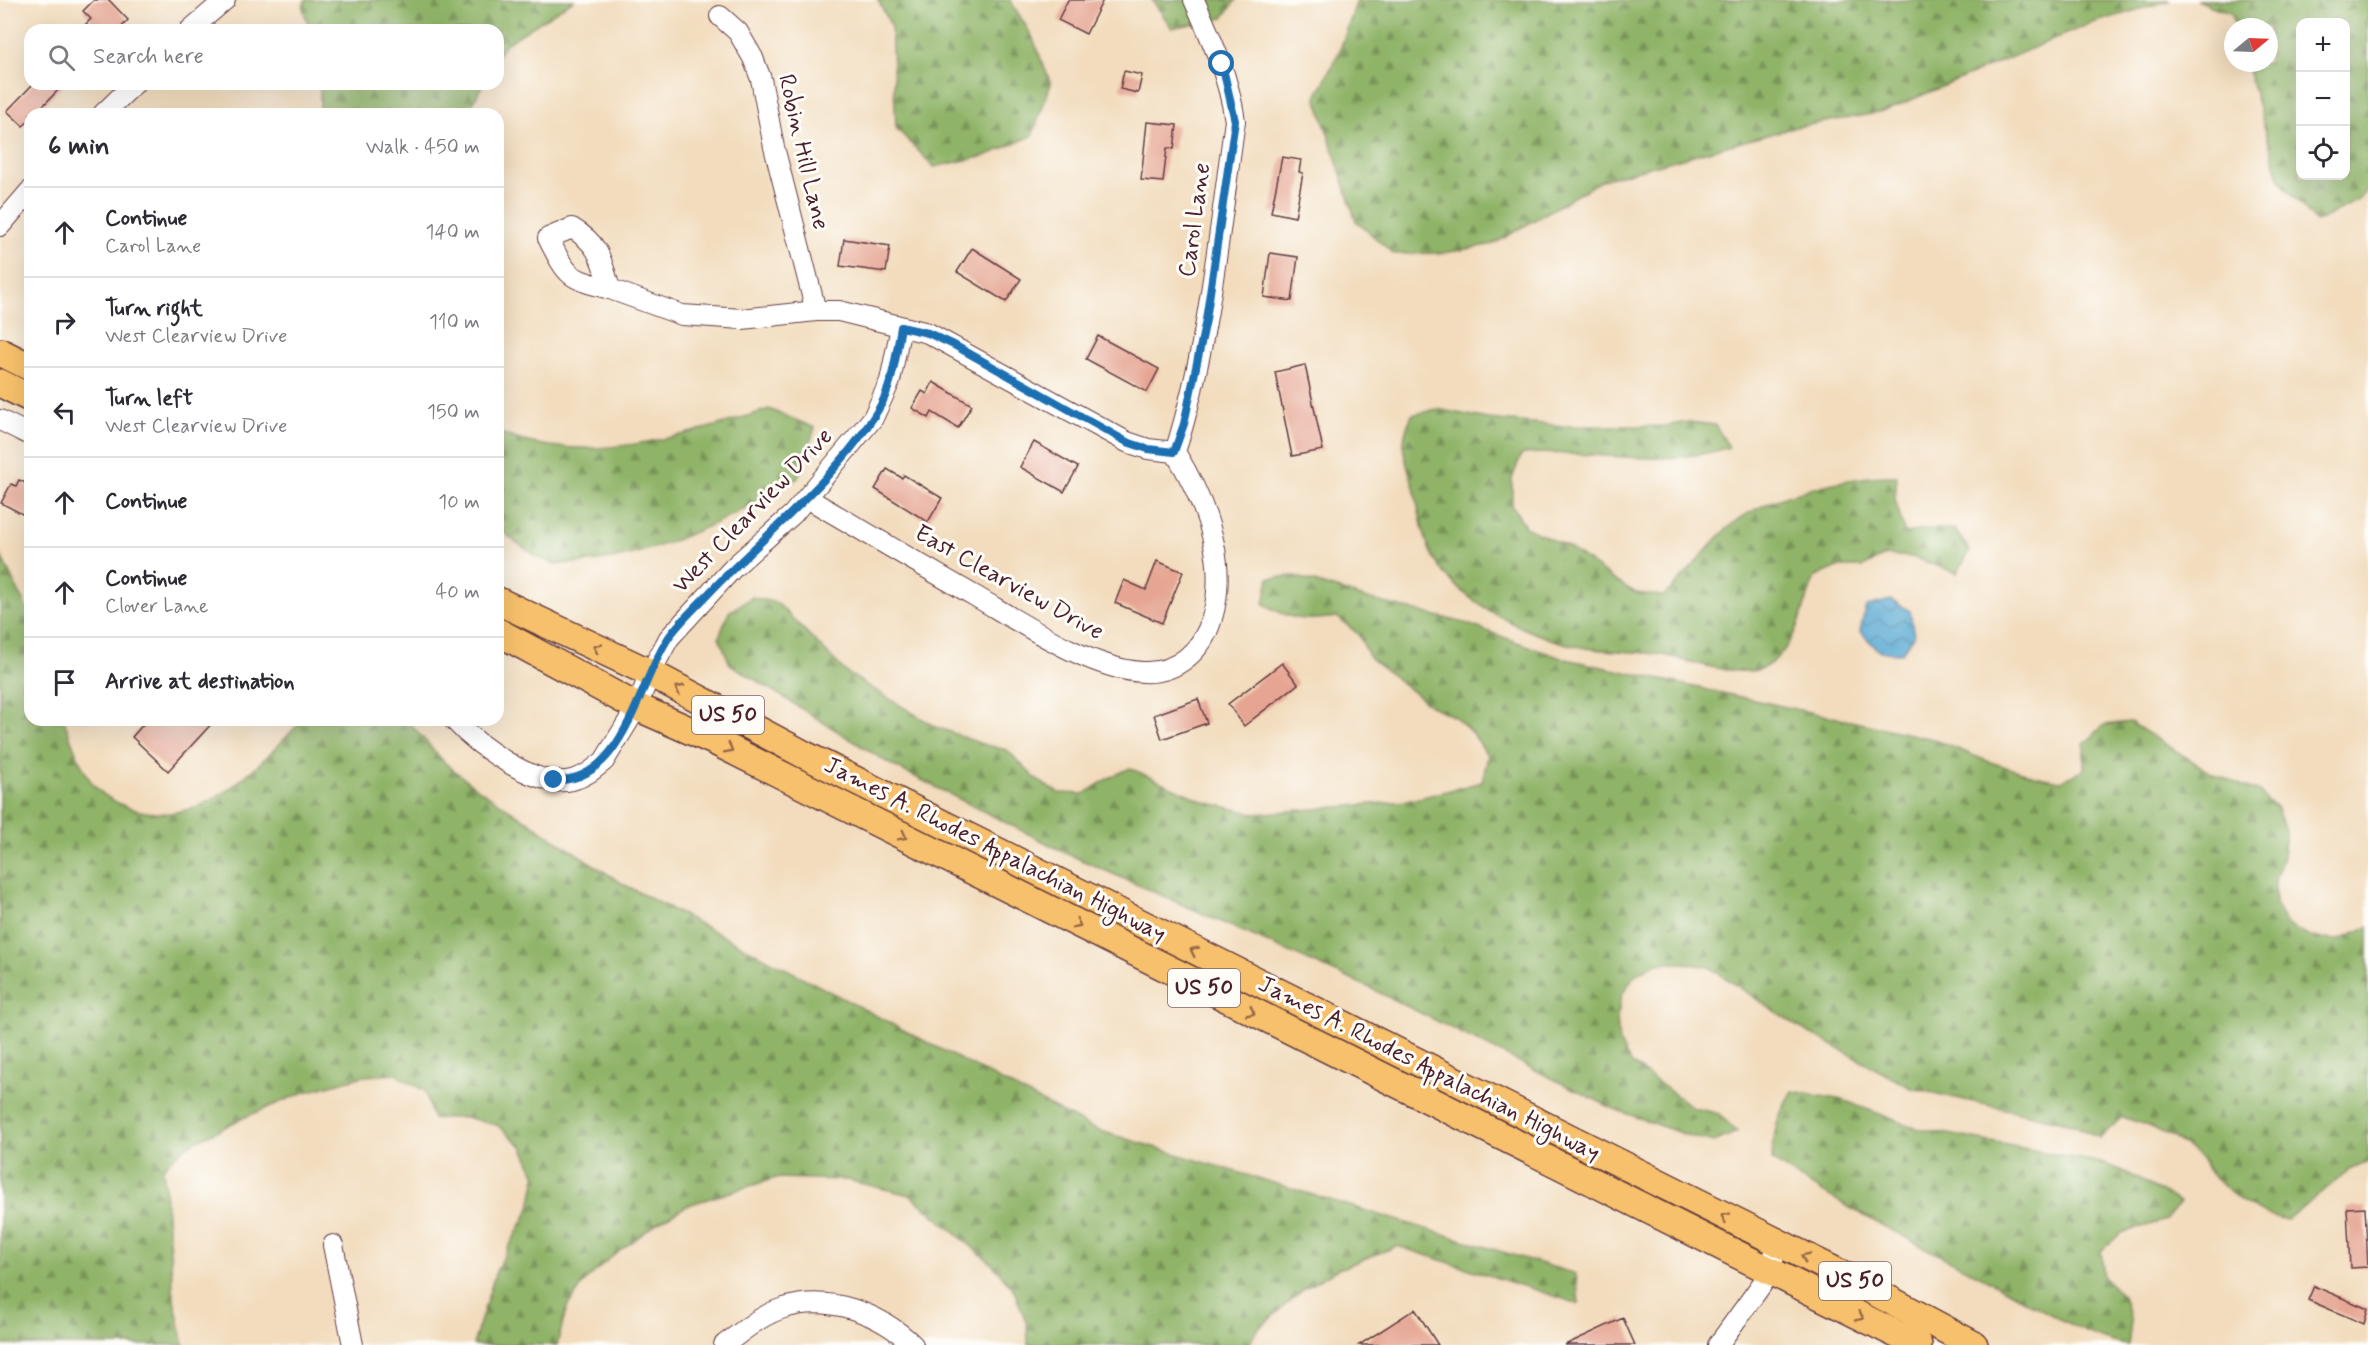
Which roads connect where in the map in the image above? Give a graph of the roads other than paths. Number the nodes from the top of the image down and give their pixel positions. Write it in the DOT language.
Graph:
graph roads {
  1 [pos="225,0"];
  2 [pos="1194,0"];
  3 [pos="720,16"];
  4 [pos="197,24"];
  5 [pos="128,90"];
  6 [pos="109,108"];
  7 [pos="24,198"];
  8 [pos="0,226"];
  9 [pos="610,289"];
  10 [pos="816,311"];
  11 [pos="901,327"];
  12 [pos="0,352"];
  13 [pos="24,364"];
  14 [pos="0,383"];
  15 [pos="24,395"];
  16 [pos="0,420"];
  17 [pos="24,432"];
  18 [pos="1174,452"];
  19 [pos="807,498"];
  20 [pos="504,604"];
  21 [pos="504,635"];
  22 [pos="650,673"];
  23 [pos="637,707"];
  24 [pos="461,726"];
  25 [pos="1778,1243"];
  26 [pos="333,1245"];
  27 [pos="1770,1273"];
  28 [pos="353,1345"];
  29 [pos="724,1345"];
  30 [pos="913,1345"];
  31 [pos="1718,1345"];
  32 [pos="1918,1345"];
  33 [pos="1974,1345"];
  1 -- 4 [label="street"];
  2 -- 18 [label="street, Carol Lane"];
  3 -- 10 [label="street, Robin Hill Lane"];
  5 -- 6 [label="street"];
  7 -- 8 [label="street"];
  9 -- 10 [label="street"];
  10 -- 11 [label="street"];
  11 -- 18 [label="street"];
  11 -- 19 [label="street, West Clearview Drive"];
  12 -- 13 [label="highway"];
  14 -- 15 [label="highway"];
  16 -- 17 [label="street"];
  18 -- 19 [label="street, East Clearview Drive"];
  19 -- 22 [label="street, West Clearview Drive"];
  22 -- 20 [label="highway, James A. Rhodes Appalachian Highway / US 50, one-way"];
  21 -- 23 [label="highway, James A. Rhodes Appalachian Highway / US 50"];
  22 -- 23 [label="street, West Clearview Drive"];
  25 -- 22 [label="highway, James A. Rhodes Appalachian Highway / US 50, one-way"];
  23 -- 24 [label="street, West Clearview Drive"];
  23 -- 27 [label="highway, James A. Rhodes Appalachian Highway / US 50, one-way"];
  25 -- 27 [label="street"];
  33 -- 25 [label="highway, James A. Rhodes Appalachian Highway / US 50, one-way"];
  26 -- 28 [label="street"];
  27 -- 31 [label="street"];
  27 -- 32 [label="highway, James A. Rhodes Appalachian Highway / US 50, one-way"];
  29 -- 30 [label="street"];
}
